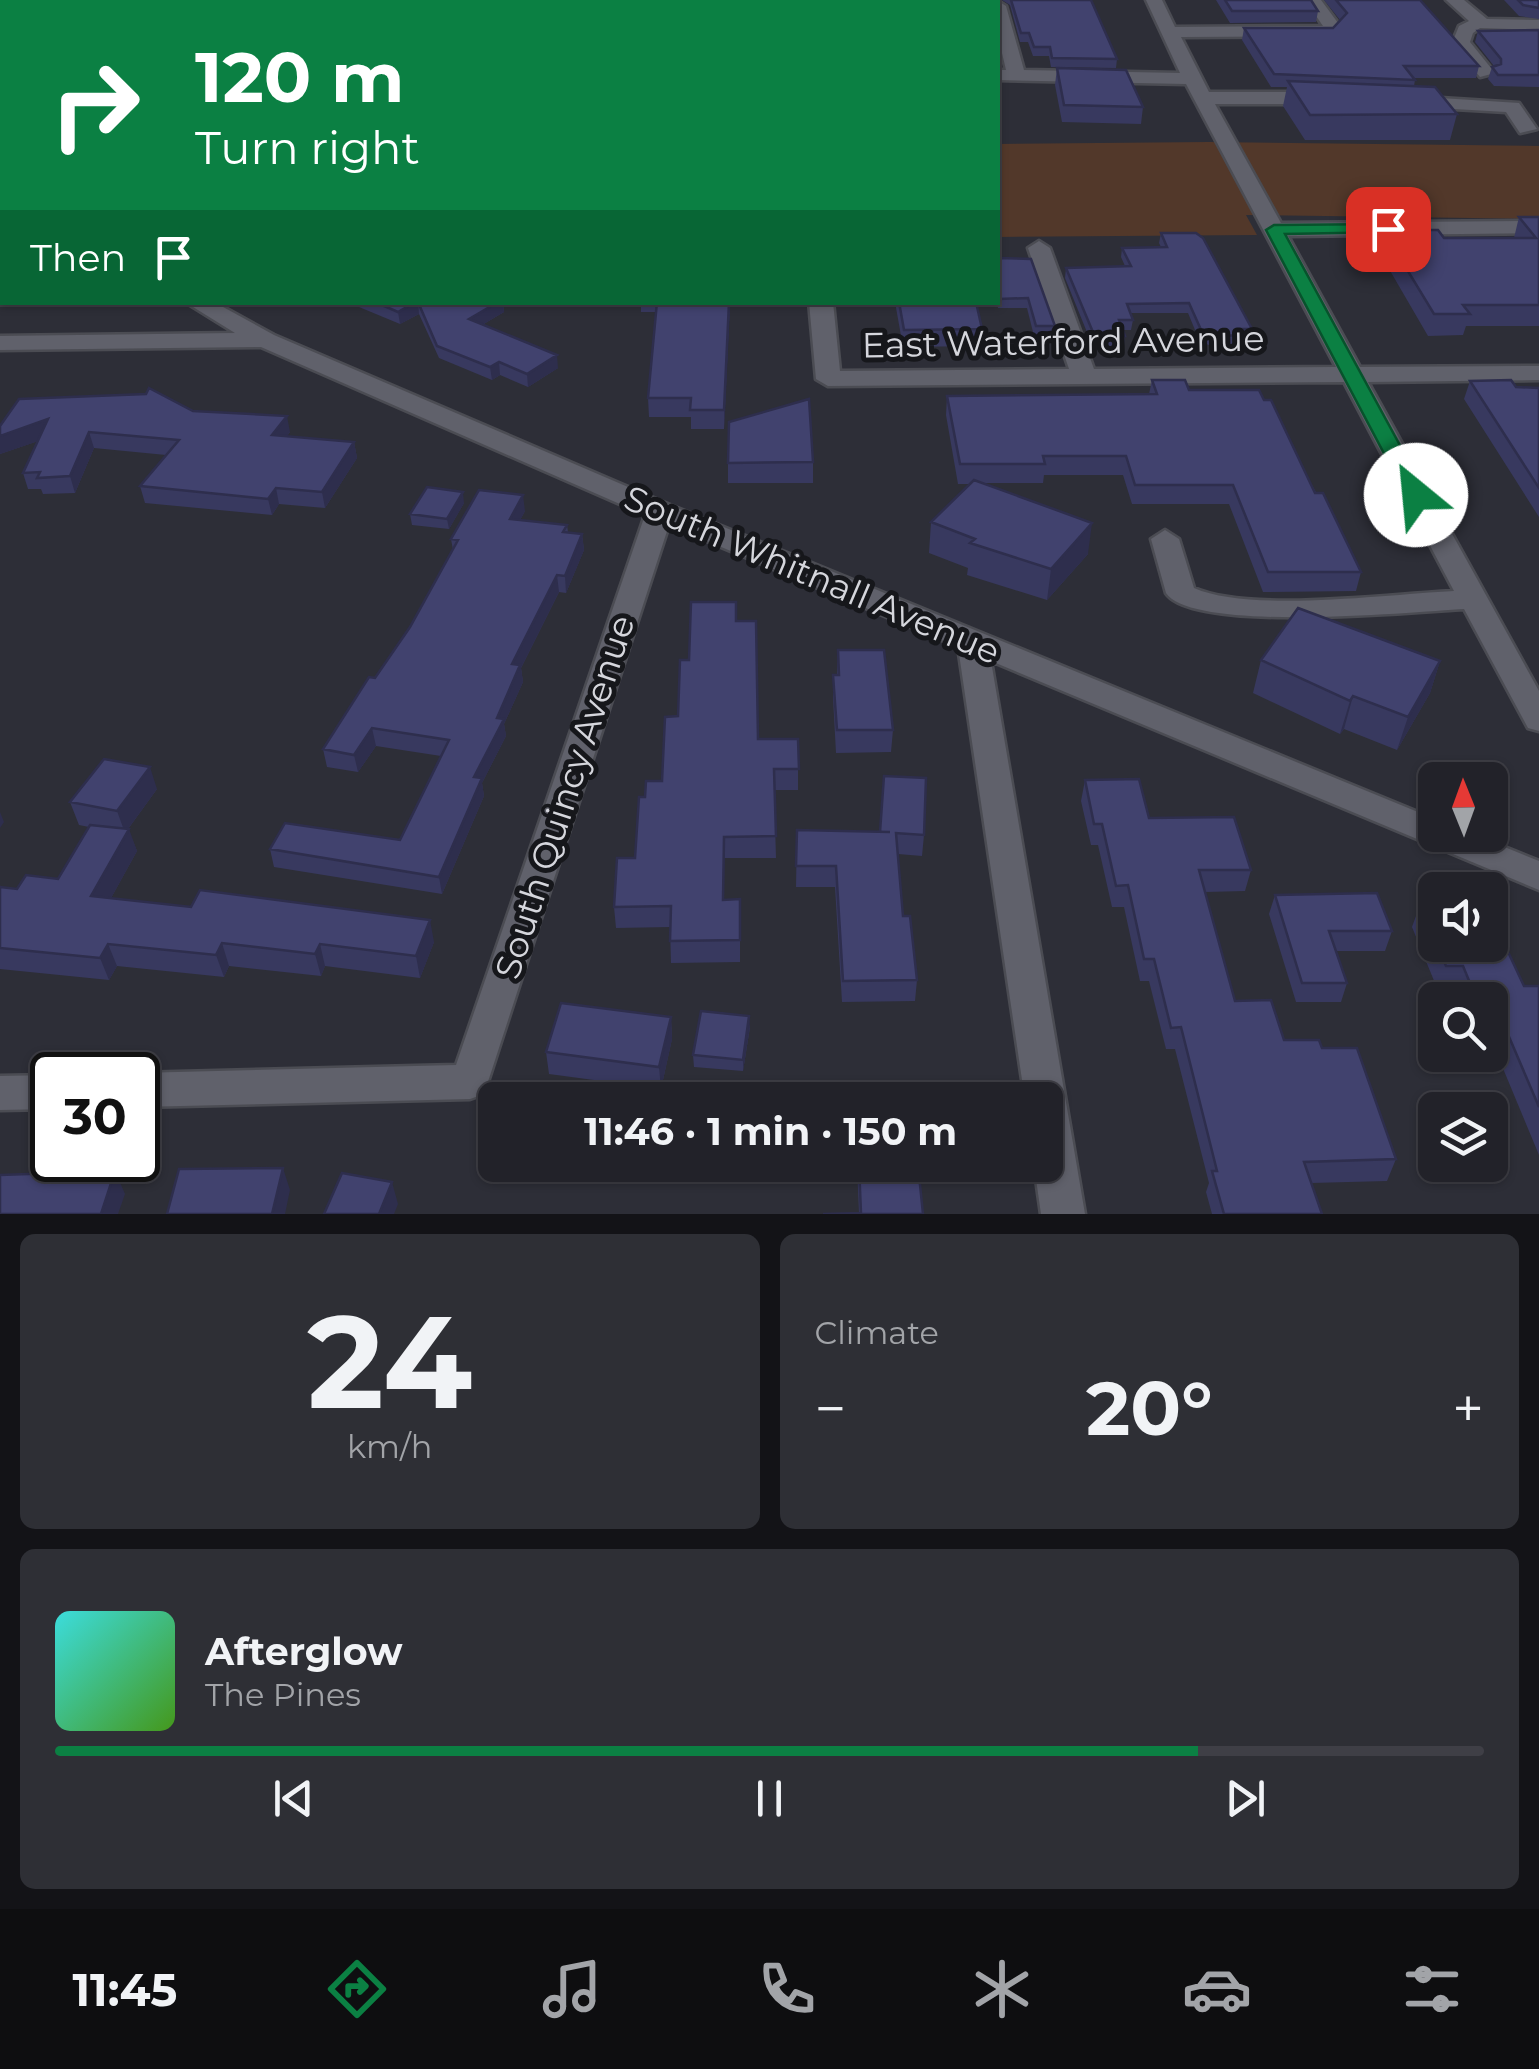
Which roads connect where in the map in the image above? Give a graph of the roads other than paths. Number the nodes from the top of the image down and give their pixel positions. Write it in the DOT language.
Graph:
graph roads {
  1 [pos="1154,0"];
  2 [pos="1312,0"];
  3 [pos="1454,0"];
  4 [pos="1481,23"];
  5 [pos="1539,25"];
  6 [pos="1000,27"];
  7 [pos="1172,32"];
  8 [pos="1486,73"];
  9 [pos="1008,76"];
  10 [pos="1196,88"];
  11 [pos="1354,100"];
  12 [pos="1393,102"];
  13 [pos="1527,129"];
  14 [pos="1539,228"];
  15 [pos="1274,230"];
  16 [pos="1039,248"];
  17 [pos="201,305"];
  18 [pos="821,305"];
  19 [pos="265,340"];
  20 [pos="0,343"];
  21 [pos="1539,373"];
  22 [pos="1352,374"];
  23 [pos="1084,377"];
  24 [pos="660,511"];
  25 [pos="1165,539"];
  26 [pos="1472,599"];
  27 [pos="973,643"];
  28 [pos="1539,720"];
  29 [pos="1418,826"];
  30 [pos="1481,852"];
  31 [pos="1539,876"];
  32 [pos="160,1089"];
  33 [pos="30,1092"];
  34 [pos="0,1093"];
  35 [pos="1064,1214"];
  1 -- 7 [label="street"];
  2 -- 7 [label="street"];
  3 -- 4 [label="street"];
  4 -- 5 [label="street"];
  4 -- 8 [label="street"];
  6 -- 9 [label="street"];
  7 -- 10 [label="street"];
  9 -- 10 [label="street"];
  10 -- 11 [label="street"];
  10 -- 15 [label="street"];
  12 -- 13 [label="street"];
  14 -- 15 [label="street"];
  15 -- 22 [label="street"];
  16 -- 23 [label="street"];
  17 -- 19 [label="street, South Whitnall Avenue"];
  18 -- 23 [label="street, East Waterford Avenue"];
  19 -- 20 [label="street"];
  19 -- 24 [label="street, South Whitnall Avenue"];
  21 -- 22 [label="street, East Waterford Avenue"];
  22 -- 23 [label="street, East Waterford Avenue"];
  22 -- 26 [label="street"];
  24 -- 27 [label="street, South Whitnall Avenue"];
  24 -- 32 [label="street, South Quincy Avenue"];
  25 -- 26 [label="street"];
  26 -- 28 [label="street"];
  27 -- 29 [label="street, South Whitnall Avenue"];
  27 -- 35 [label="street"];
  30 -- 31 [label="street, South Whitnall Avenue"];
  33 -- 34 [label="street"];
}
